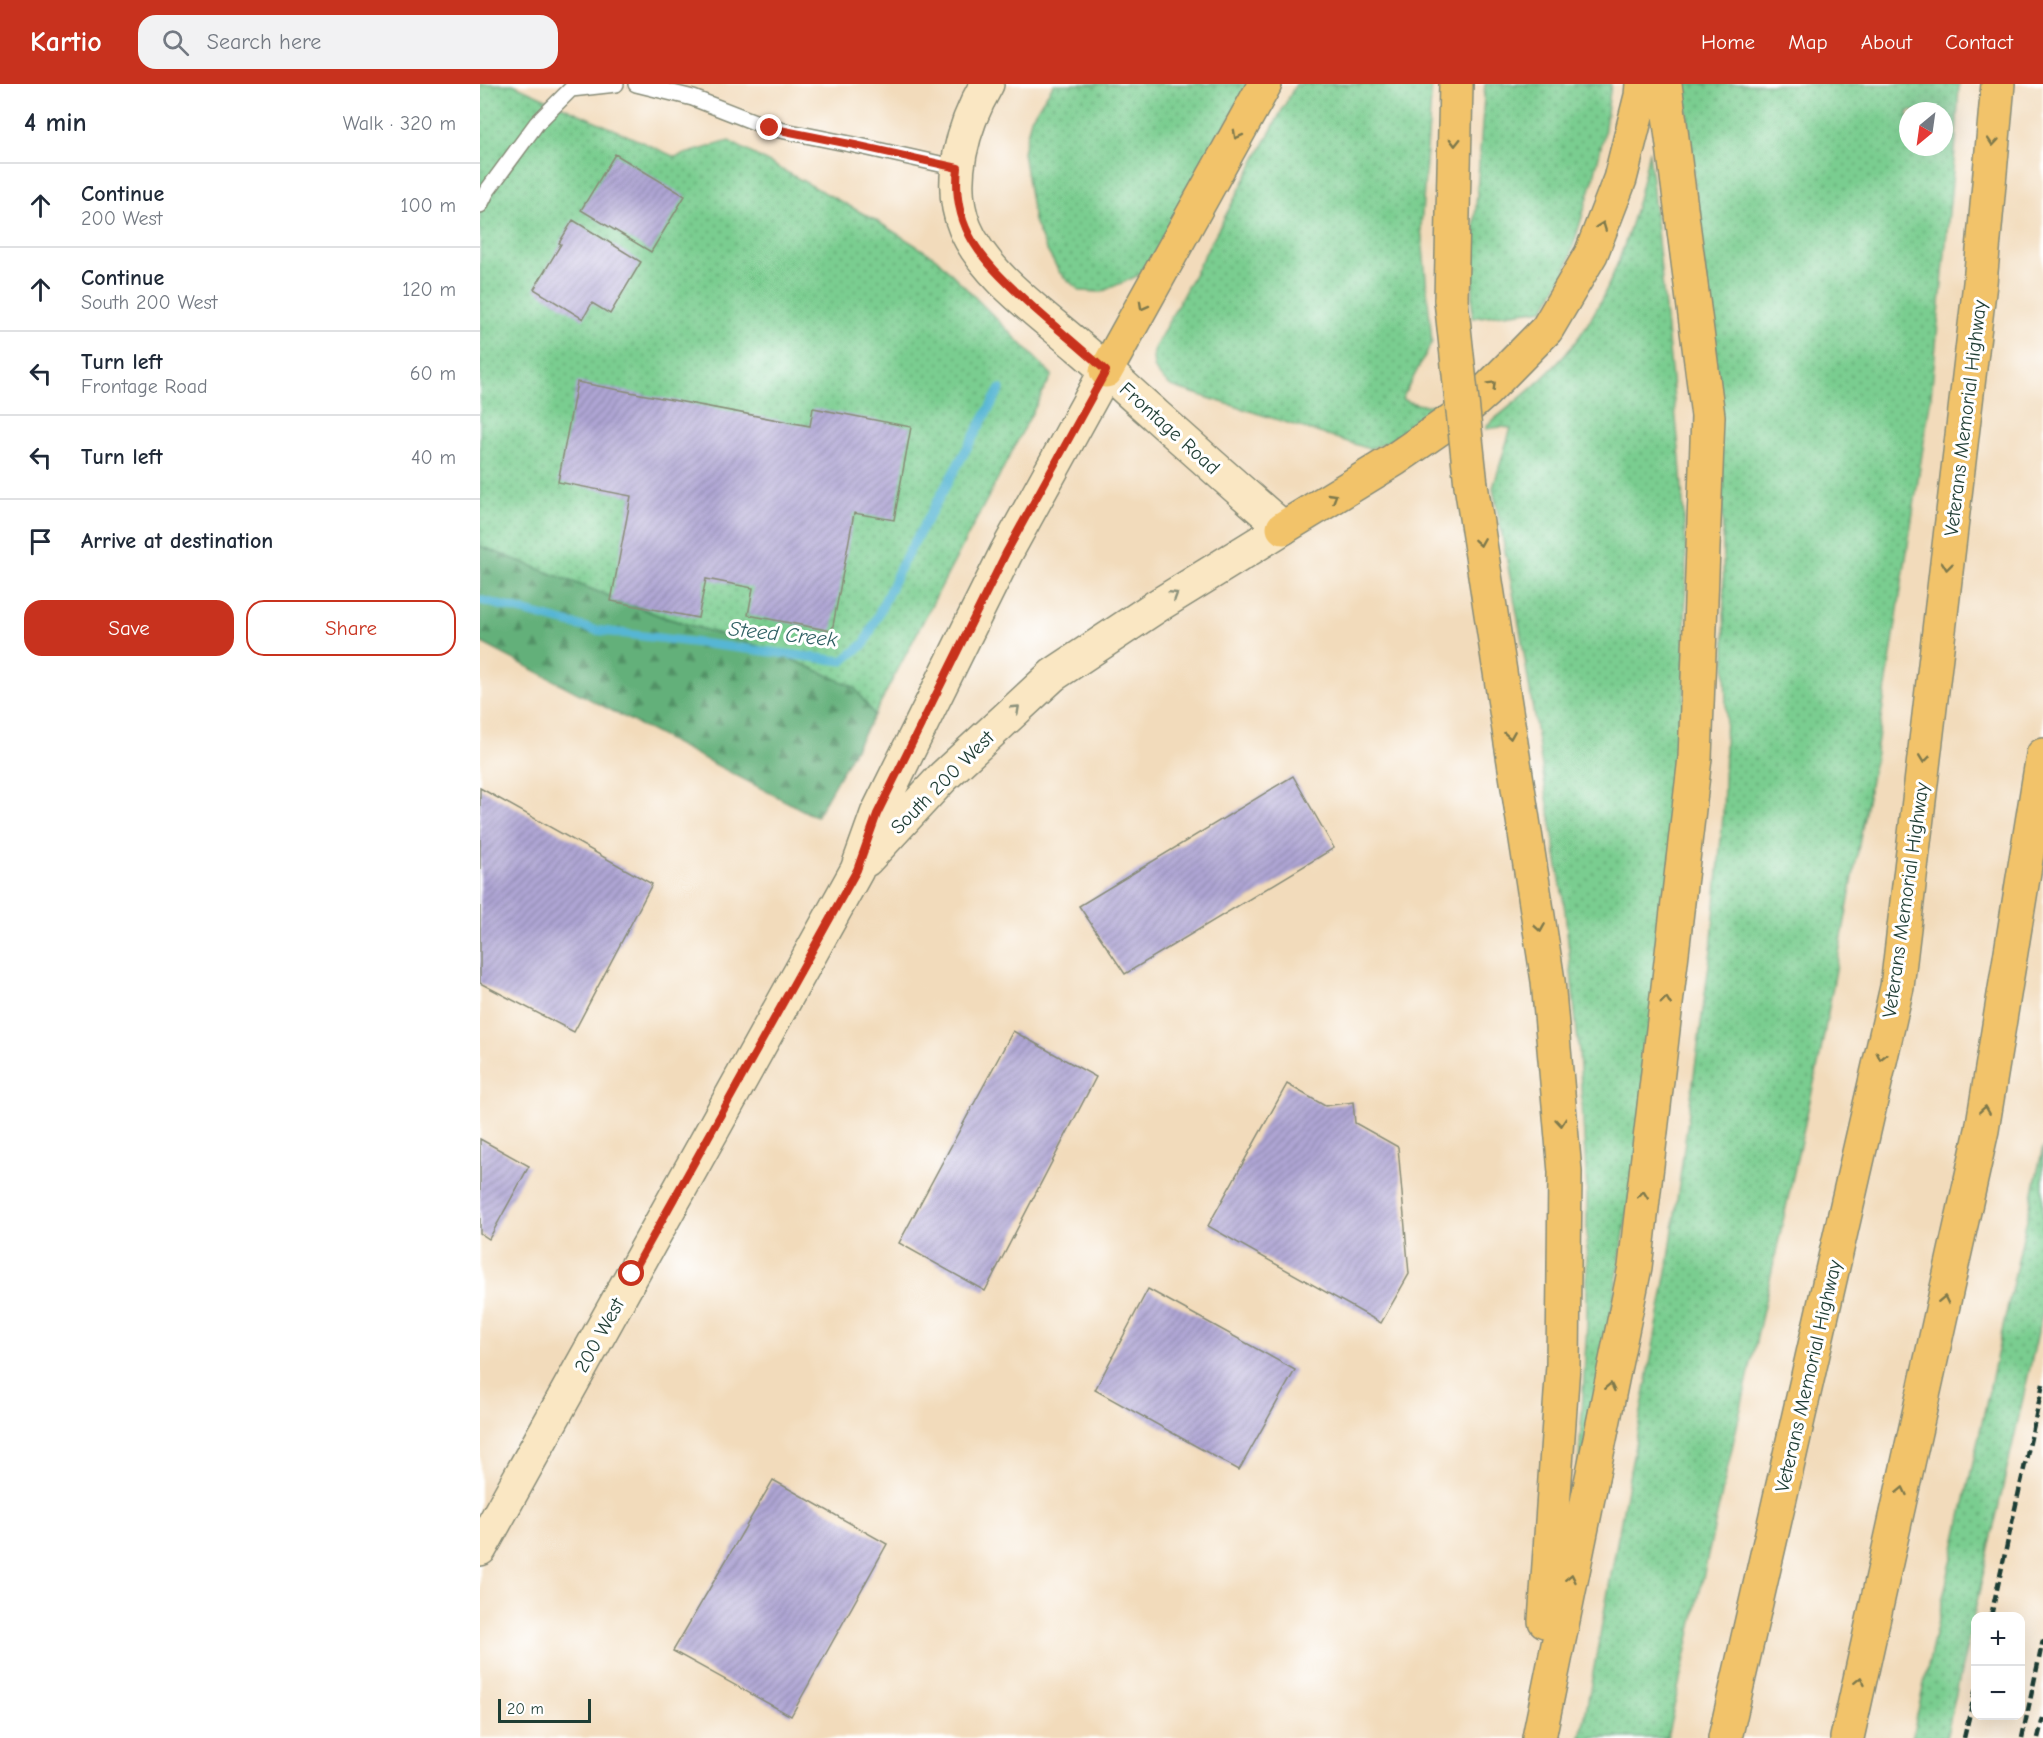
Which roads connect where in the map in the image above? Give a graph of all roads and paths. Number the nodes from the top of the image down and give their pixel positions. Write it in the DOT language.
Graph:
graph roads {
  1 [pos="616,84"];
  2 [pos="636,84"];
  3 [pos="987,84"];
  4 [pos="1265,84"];
  5 [pos="1456,84"];
  6 [pos="1642,84"];
  7 [pos="1665,84"];
  8 [pos="1998,84"];
  9 [pos="958,168"];
  10 [pos="480,205"];
  11 [pos="1106,371"];
  12 [pos="1283,528"];
  13 [pos="2043,755"];
  14 [pos="857,870"];
  15 [pos="480,1549"];
  16 [pos="1537,1738"];
  17 [pos="1725,1738"];
  18 [pos="1847,1738"];
  1 -- 10 [label="lane"];
  2 -- 9 [label="lane"];
  3 -- 9 [label="main road, Frontage Road"];
  4 -- 11 [label="highway, one-way"];
  5 -- 16 [label="highway, one-way, bridge"];
  12 -- 6 [label="highway, one-way"];
  16 -- 7 [label="highway, one-way"];
  8 -- 17 [label="highway, Veterans Memorial Highway, one-way"];
  9 -- 11 [label="main road, Frontage Road"];
  11 -- 12 [label="main road, Frontage Road"];
  11 -- 14 [label="main road, South 200 West"];
  14 -- 12 [label="main road, South 200 West, one-way"];
  18 -- 13 [label="highway, one-way"];
  14 -- 15 [label="main road, 200 West"];
}
